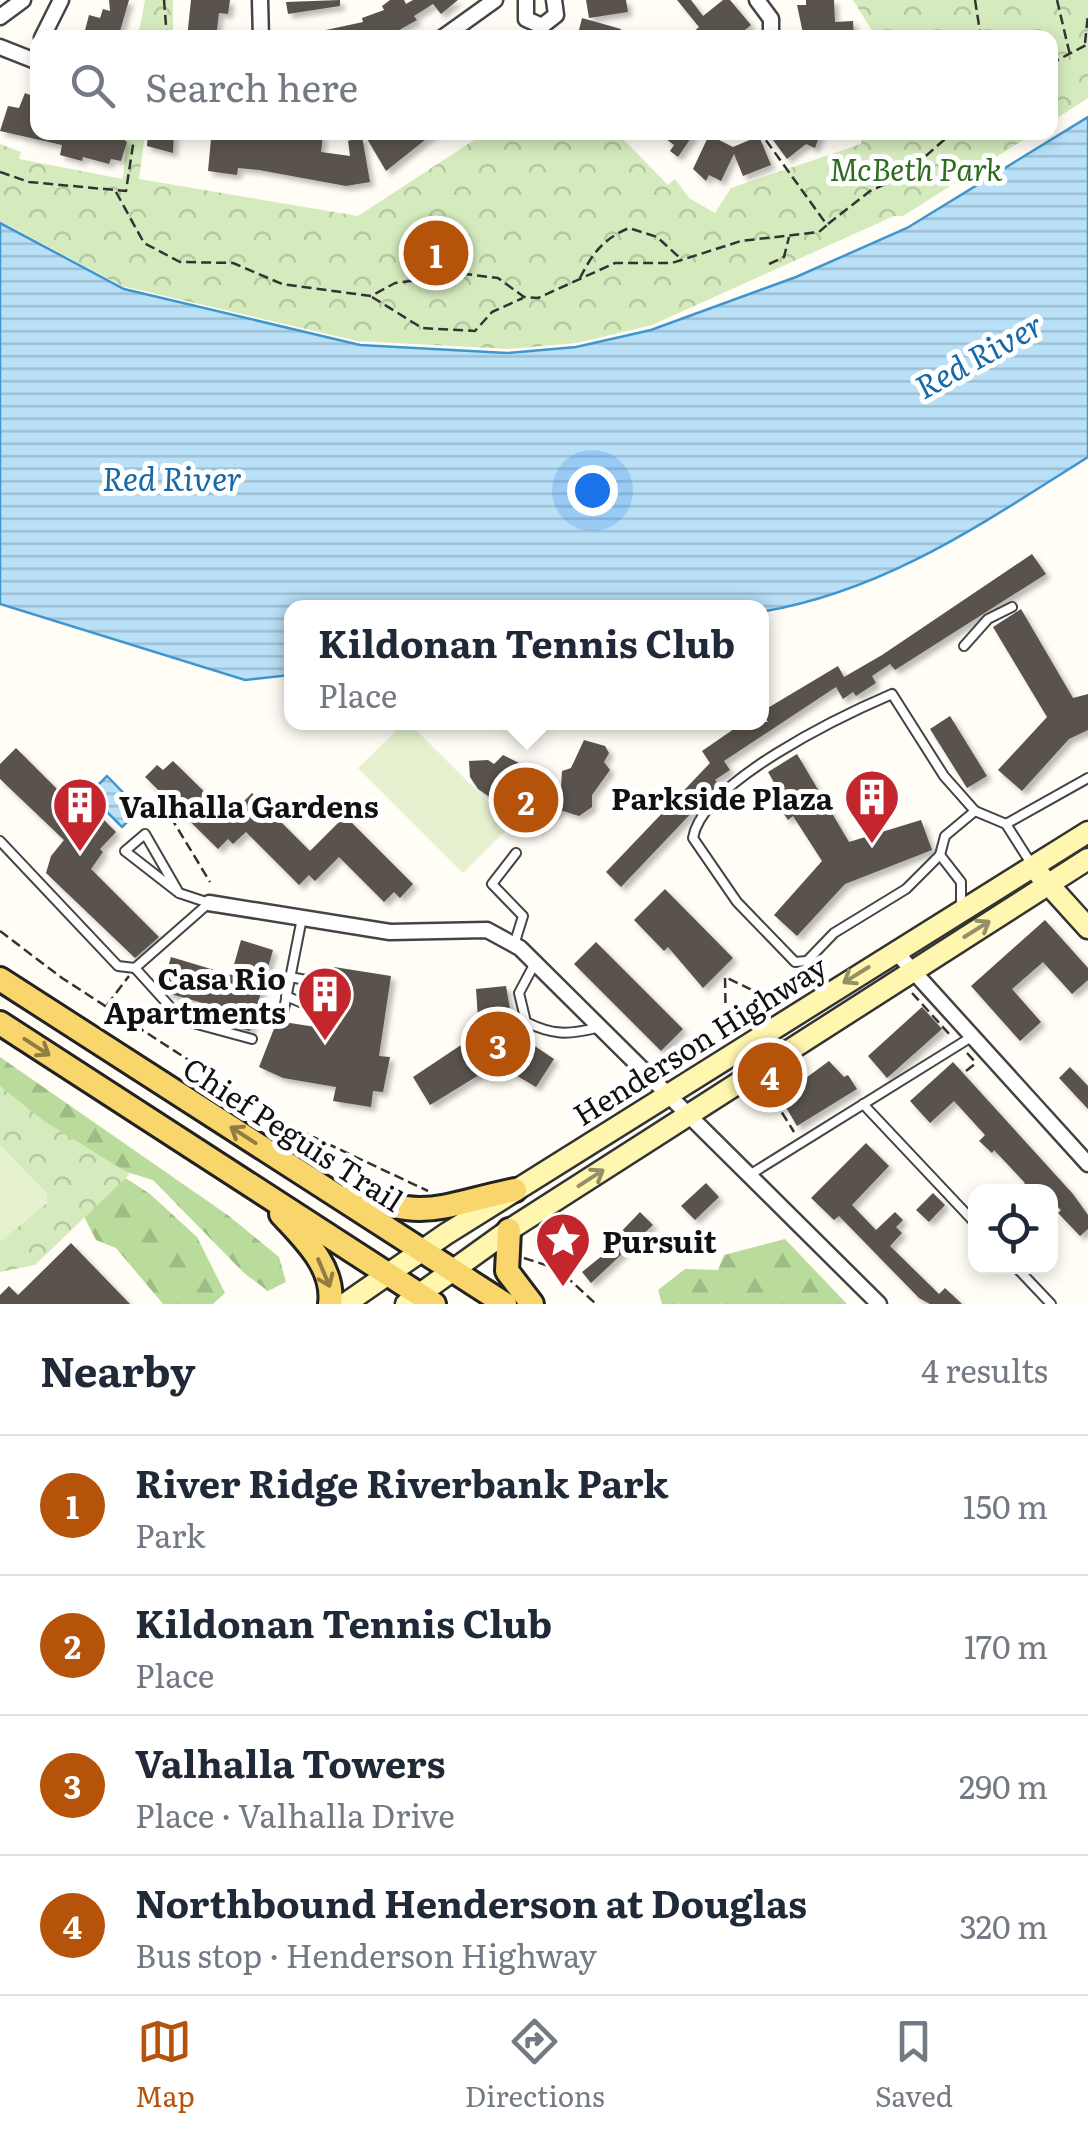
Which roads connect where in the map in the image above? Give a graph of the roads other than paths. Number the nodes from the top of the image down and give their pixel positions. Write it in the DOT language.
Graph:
graph roads {
  1 [pos="22,0"];
  2 [pos="61,0"];
  3 [pos="260,0"];
  4 [pos="495,0"];
  5 [pos="554,0"];
  6 [pos="757,0"];
  7 [pos="524,1"];
  8 [pos="0,17"];
  9 [pos="46,30"];
  10 [pos="261,30"];
  11 [pos="453,30"];
  12 [pos="771,30"];
  13 [pos="0,47"];
  14 [pos="30,55"];
  15 [pos="1012,606"];
  16 [pos="964,646"];
  17 [pos="1088,778"];
  18 [pos="975,812"];
  19 [pos="1006,824"];
  20 [pos="1088,832"];
  21 [pos="0,841"];
  22 [pos="516,853"];
  23 [pos="940,854"];
  24 [pos="1088,859"];
  25 [pos="1032,866"];
  26 [pos="1048,884"];
  27 [pos="180,894"];
  28 [pos="209,903"];
  29 [pos="961,910"];
  30 [pos="302,918"];
  31 [pos="1088,928"];
  32 [pos="514,945"];
  33 [pos="895,951"];
  34 [pos="807,961"];
  35 [pos="535,963"];
  36 [pos="135,968"];
  37 [pos="912,970"];
  38 [pos="290,977"];
  39 [pos="0,978"];
  40 [pos="286,996"];
  41 [pos="824,996"];
  42 [pos="283,1014"];
  43 [pos="0,1024"];
  44 [pos="596,1028"];
  45 [pos="252,1039"];
  46 [pos="966,1040"];
  47 [pos="665,1095"];
  48 [pos="863,1104"];
  49 [pos="690,1114"];
  50 [pos="1088,1164"];
  51 [pos="751,1174"];
  52 [pos="325,1188"];
  53 [pos="515,1190"];
  54 [pos="262,1193"];
  55 [pos="968,1216"];
  56 [pos="509,1230"];
  57 [pos="421,1250"];
  58 [pos="452,1270"];
  59 [pos="388,1274"];
  60 [pos="1023,1274"];
  61 [pos="420,1301"];
  62 [pos="330,1304"];
  63 [pos="345,1304"];
  64 [pos="505,1304"];
  65 [pos="532,1304"];
  66 [pos="879,1304"];
  67 [pos="1050,1304"];
  1 -- 8 [label="street"];
  2 -- 9 [label="street"];
  3 -- 10 [label="street"];
  4 -- 11 [label="street"];
  5 -- 7 [label="street"];
  6 -- 12 [label="street"];
  13 -- 14 [label="street"];
  15 -- 16 [label="lane"];
  17 -- 19 [label="lane"];
  18 -- 19 [label="lane"];
  18 -- 23 [label="lane"];
  18 -- 34 [label="lane"];
  19 -- 25 [label="lane"];
  20 -- 25 [label="main road, Henderson Highway"];
  21 -- 36 [label="lane"];
  22 -- 32 [label="lane"];
  23 -- 29 [label="lane"];
  23 -- 34 [label="lane"];
  24 -- 26 [label="main road, Henderson Highway"];
  25 -- 26 [label="main road"];
  25 -- 29 [label="main road, Henderson Highway"];
  26 -- 31 [label="main road"];
  37 -- 26 [label="main road, Henderson Highway, one-way"];
  27 -- 27 [label="lane"];
  27 -- 28 [label="lane"];
  28 -- 30 [label="street"];
  28 -- 36 [label="lane"];
  29 -- 33 [label="main road, Henderson Highway"];
  30 -- 32 [label="street"];
  30 -- 38 [label="lane"];
  32 -- 35 [label="street"];
  33 -- 37 [label="street"];
  33 -- 41 [label="main road, Henderson Highway, one-way"];
  34 -- 41 [label="lane"];
  35 -- 44 [label="street"];
  35 -- 44 [label="lane"];
  36 -- 45 [label="lane"];
  37 -- 46 [label="street"];
  37 -- 49 [label="main road, Henderson Highway"];
  38 -- 40 [label="lane"];
  38 -- 40 [label="lane"];
  52 -- 39 [label="main road, Chief Peguis Trail, one-way"];
  40 -- 42 [label="lane"];
  41 -- 47 [label="main road, Henderson Highway"];
  43 -- 54 [label="main road, one-way"];
  44 -- 47 [label="street"];
  46 -- 48 [label="lane"];
  46 -- 50 [label="street"];
  47 -- 49 [label="street"];
  47 -- 53 [label="main road, Henderson Highway"];
  48 -- 51 [label="lane"];
  48 -- 55 [label="lane"];
  49 -- 51 [label="street"];
  56 -- 49 [label="main road, Henderson Highway, one-way"];
  51 -- 66 [label="street"];
  52 -- 53 [label="main road"];
  52 -- 57 [label="main road, Chief Peguis Trail"];
  53 -- 57 [label="main road, Henderson Highway"];
  54 -- 59 [label="main road"];
  54 -- 62 [label="main road, one-way"];
  56 -- 58 [label="main road, Henderson Highway"];
  56 -- 65 [label="main road"];
  57 -- 58 [label="main road, Chief Peguis Trail"];
  57 -- 59 [label="main road, Henderson Highway"];
  58 -- 61 [label="main road, Henderson Highway"];
  58 -- 64 [label="main road, Chief Peguis Trail"];
  59 -- 61 [label="main road"];
  59 -- 63 [label="main road, Henderson Highway"];
  60 -- 67 [label="lane"];
}
